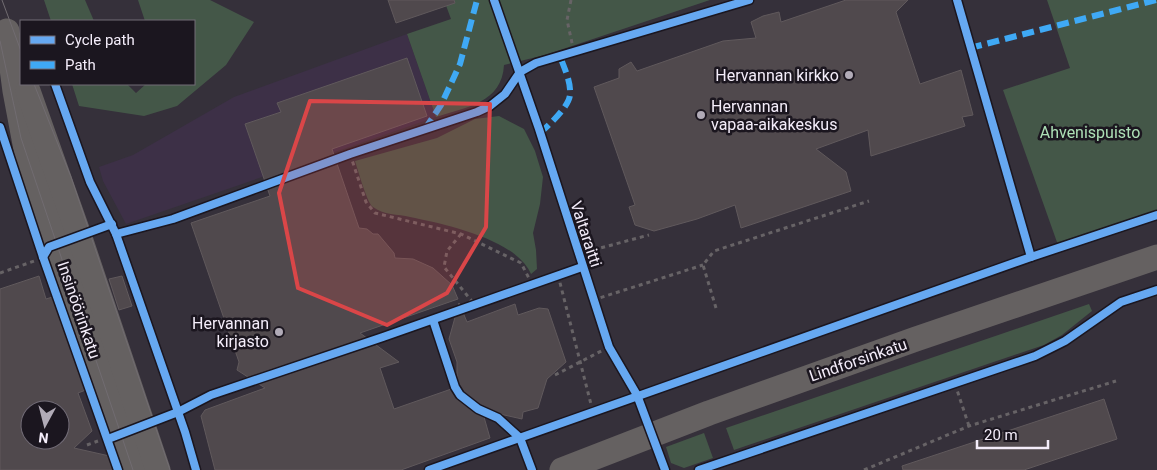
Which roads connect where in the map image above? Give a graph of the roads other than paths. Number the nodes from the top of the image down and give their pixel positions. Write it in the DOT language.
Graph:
graph roads {
  1 [pos="3,21"];
  2 [pos="20,69"];
  3 [pos="26,85"];
  4 [pos="1157,257"];
  5 [pos="134,470"];
  6 [pos="158,470"];
  7 [pos="562,470"];
  1 -- 2 [label="street, Insinöörinkatu"];
  1 -- 5 [label="street, Insinöörinkatu"];
  3 -- 6 [label="street, Insinöörinkatu"];
  4 -- 7 [label="street, Lindforsinkatu"];
}
